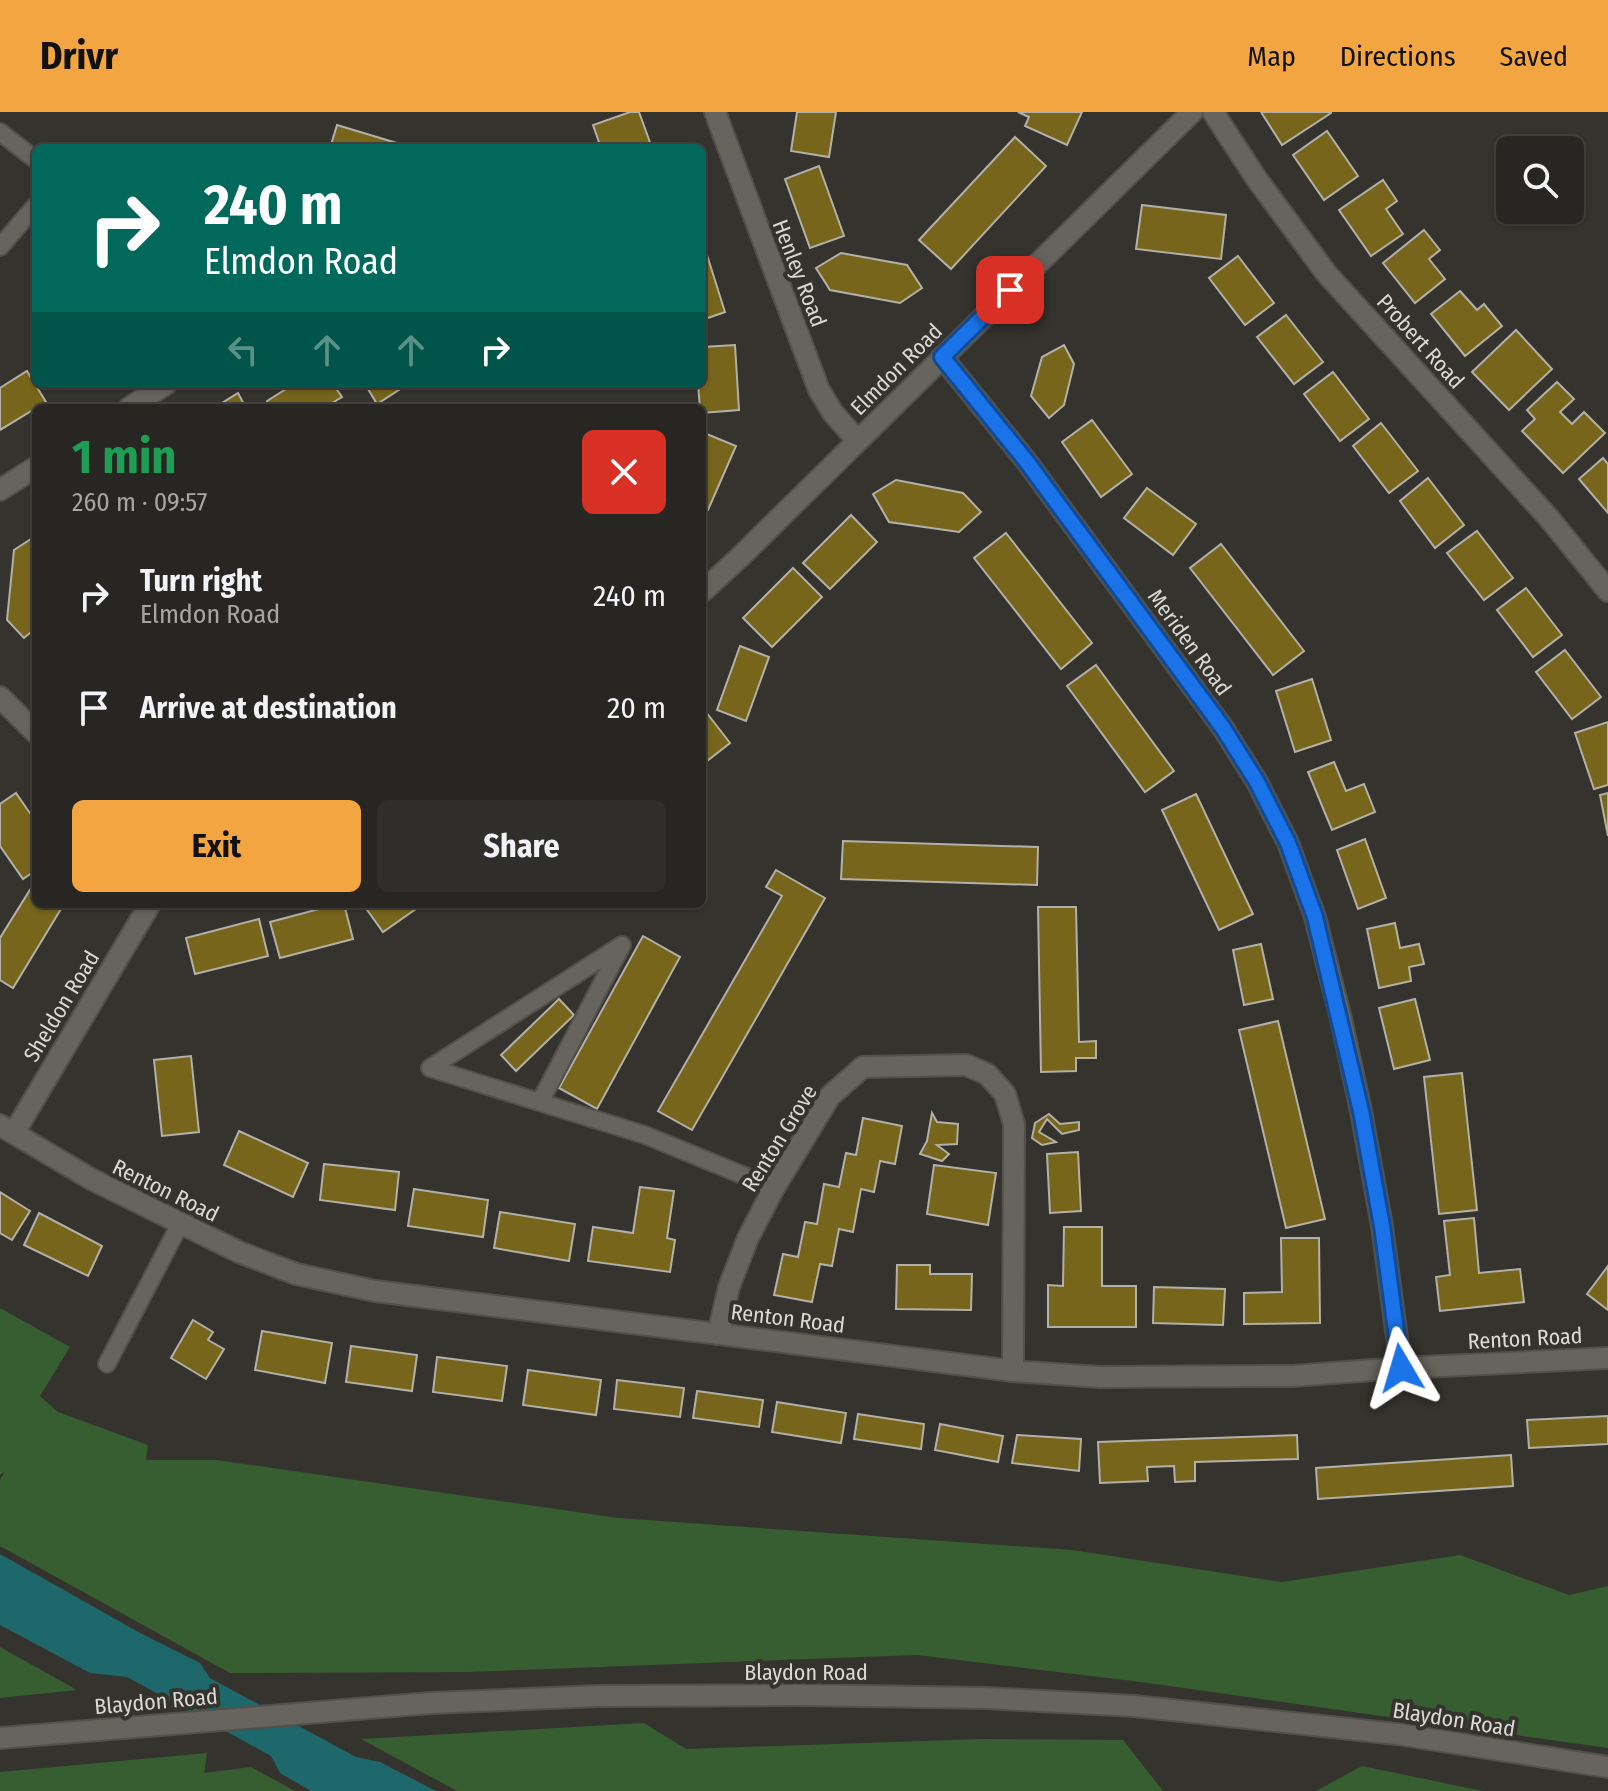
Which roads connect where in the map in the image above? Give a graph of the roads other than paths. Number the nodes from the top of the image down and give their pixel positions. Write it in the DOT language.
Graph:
graph roads {
  1 [pos="715,112"];
  2 [pos="1192,112"];
  3 [pos="1213,112"];
  4 [pos="0,132"];
  5 [pos="32,157"];
  6 [pos="32,210"];
  7 [pos="0,247"];
  8 [pos="942,357"];
  9 [pos="160,388"];
  10 [pos="135,404"];
  11 [pos="858,441"];
  12 [pos="32,470"];
  13 [pos="0,490"];
  14 [pos="706,588"];
  15 [pos="1608,591"];
  16 [pos="0,697"];
  17 [pos="32,729"];
  18 [pos="147,908"];
  19 [pos="540,1102"];
  20 [pos="7,1129"];
  21 [pos="774,1188"];
  22 [pos="180,1224"];
  23 [pos="718,1334"];
  24 [pos="1608,1358"];
  25 [pos="107,1364"];
  26 [pos="1401,1368"];
  27 [pos="1013,1371"];
  28 [pos="0,1738"];
  29 [pos="1608,1767"];
  1 -- 11 [label="street, Henley Road"];
  2 -- 8 [label="street, Elmdon Road"];
  3 -- 15 [label="street, Probert Road"];
  4 -- 5 [label="lane"];
  6 -- 7 [label="lane"];
  8 -- 11 [label="street, Elmdon Road"];
  8 -- 26 [label="street, Meriden Road"];
  9 -- 10 [label="street"];
  11 -- 14 [label="street, Elmdon Road"];
  12 -- 13 [label="street"];
  16 -- 17 [label="street"];
  18 -- 20 [label="street, Sheldon Road"];
  19 -- 19 [label="lane"];
  19 -- 21 [label="lane"];
  20 -- 22 [label="street, Renton Road"];
  21 -- 23 [label="street, Renton Grove"];
  21 -- 27 [label="street, Renton Grove"];
  22 -- 23 [label="street, Renton Road"];
  22 -- 25 [label="lane"];
  23 -- 27 [label="street, Renton Road"];
  24 -- 26 [label="street, Renton Road"];
  26 -- 27 [label="street, Renton Road"];
  28 -- 29 [label="street, Blaydon Road"];
}
